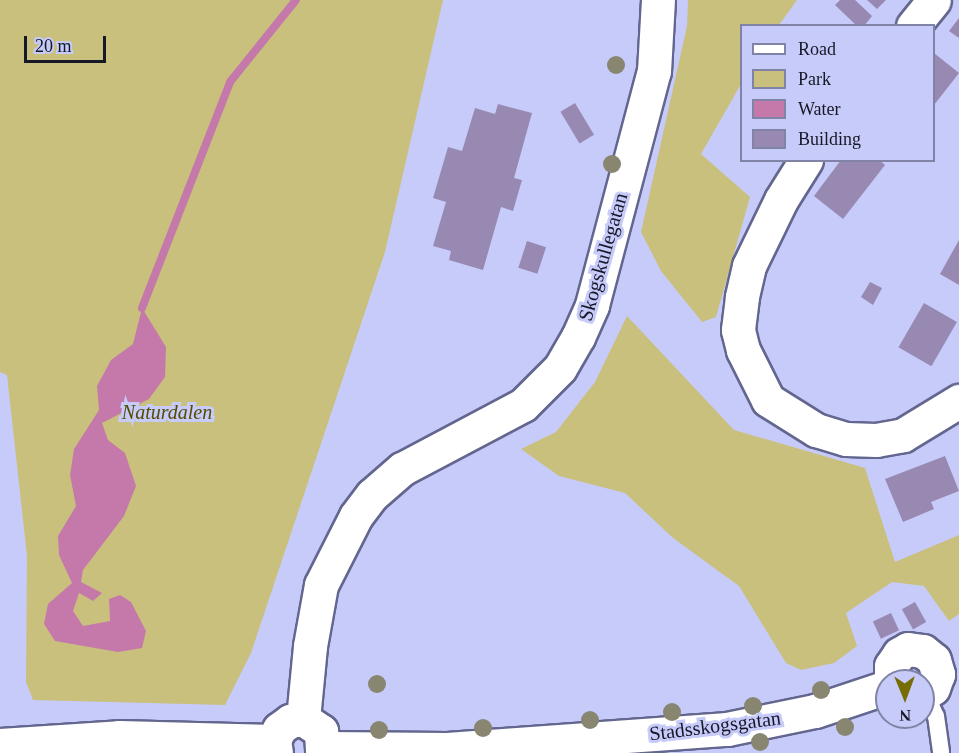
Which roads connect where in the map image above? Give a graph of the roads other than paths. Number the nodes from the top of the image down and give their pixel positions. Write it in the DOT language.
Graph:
graph roads {
  1 [pos="658,0"];
  2 [pos="934,0"];
  3 [pos="915,24"];
  4 [pos="805,162"];
  5 [pos="959,401"];
  6 [pos="892,669"];
  7 [pos="933,669"];
  8 [pos="936,676"];
  9 [pos="875,691"];
  10 [pos="303,719"];
  11 [pos="653,744"];
  12 [pos="0,746"];
  13 [pos="275,747"];
  14 [pos="323,751"];
  15 [pos="941,753"];
  1 -- 10 [label="street, Skogskullegatan"];
  2 -- 3 [label="street"];
  4 -- 5 [label="street"];
  6 -- 7 [label="street"];
  8 -- 15 [label="lane"];
  9 -- 11 [label="street, Stadsskogsgatan"];
  10 -- 13 [label="street"];
  10 -- 14 [label="street, Stadsskogsgatan"];
  11 -- 14 [label="street, Stadsskogsgatan"];
  12 -- 13 [label="street"];
}
